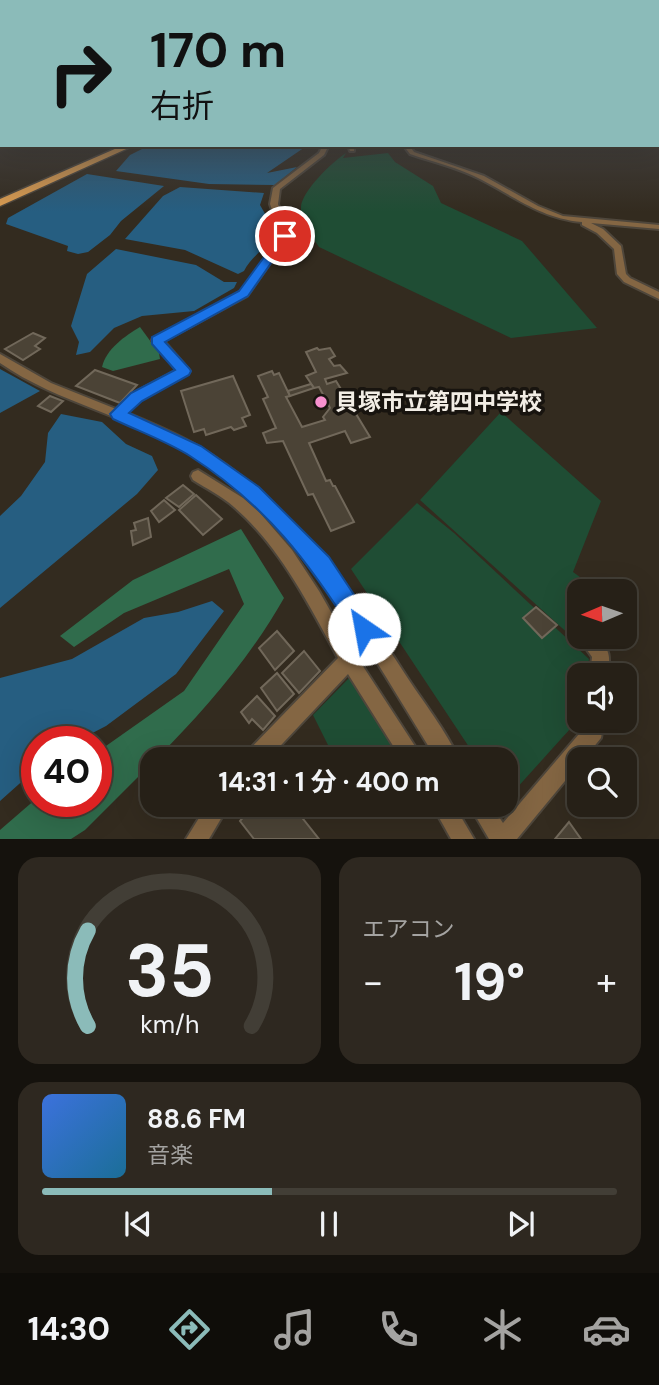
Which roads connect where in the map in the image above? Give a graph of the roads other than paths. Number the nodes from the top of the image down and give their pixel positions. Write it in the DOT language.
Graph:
graph roads {
  1 [pos="126,147"];
  2 [pos="325,147"];
  3 [pos="408,147"];
  4 [pos="0,203"];
  5 [pos="578,220"];
  6 [pos="659,227"];
  7 [pos="659,296"];
  8 [pos="0,358"];
  9 [pos="118,414"];
  10 [pos="198,476"];
  11 [pos="249,501"];
  12 [pos="349,660"];
  13 [pos="592,733"];
  14 [pos="265,747"];
  15 [pos="406,747"];
  16 [pos="441,747"];
  17 [pos="211,817"];
  18 [pos="449,817"];
  19 [pos="487,817"];
  20 [pos="197,839"];
  21 [pos="463,839"];
  22 [pos="502,839"];
  1 -- 4 [label="main road"];
  2 -- 9 [label="street"];
  3 -- 5 [label="street"];
  5 -- 6 [label="street"];
  5 -- 7 [label="street"];
  8 -- 9 [label="street"];
  9 -- 11 [label="street"];
  10 -- 11 [label="street"];
  11 -- 12 [label="street"];
  11 -- 16 [label="street"];
  12 -- 14 [label="street"];
  12 -- 15 [label="street"];
  13 -- 22 [label="street"];
  17 -- 20 [label="street"];
  18 -- 21 [label="street"];
  19 -- 22 [label="street"];
}
